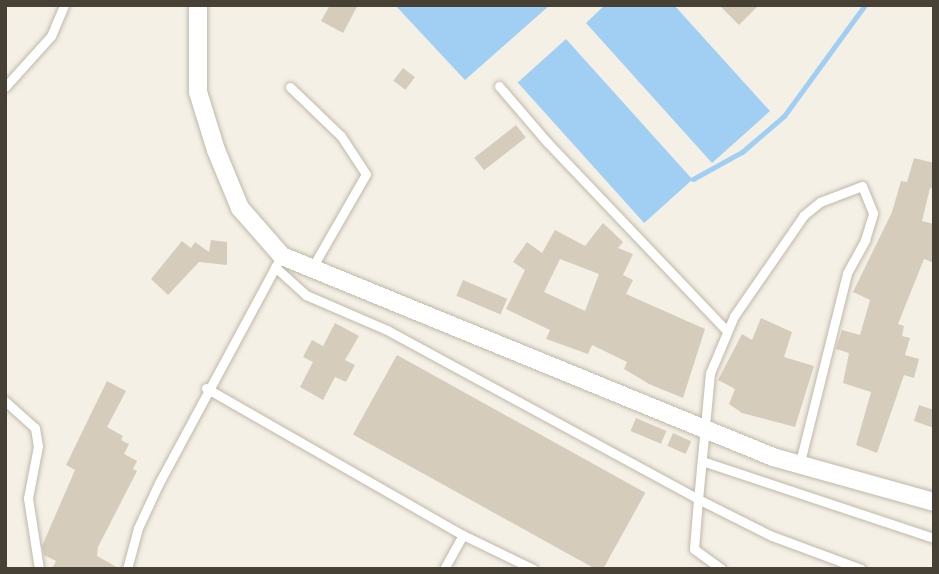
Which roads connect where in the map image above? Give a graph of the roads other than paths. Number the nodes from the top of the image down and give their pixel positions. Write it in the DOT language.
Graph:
graph roads {
  1 [pos="64,5"];
  2 [pos="198,5"];
  3 [pos="499,86"];
  4 [pos="5,87"];
  5 [pos="289,87"];
  6 [pos="278,261"];
  7 [pos="312,268"];
  8 [pos="727,331"];
  9 [pos="206,388"];
  10 [pos="5,401"];
  11 [pos="702,430"];
  12 [pos="705,462"];
  13 [pos="799,466"];
  14 [pos="698,499"];
  15 [pos="934,502"];
  16 [pos="463,535"];
  17 [pos="934,538"];
  18 [pos="39,569"];
  19 [pos="127,569"];
  20 [pos="444,569"];
  21 [pos="533,569"];
  22 [pos="722,569"];
  23 [pos="861,569"];
  1 -- 4 [label="lane"];
  2 -- 6 [label="street"];
  3 -- 8 [label="lane"];
  5 -- 7 [label="lane"];
  6 -- 7 [label="street"];
  6 -- 9 [label="lane"];
  6 -- 14 [label="lane"];
  7 -- 11 [label="street"];
  8 -- 11 [label="lane"];
  8 -- 13 [label="lane"];
  9 -- 16 [label="lane"];
  9 -- 19 [label="lane"];
  10 -- 18 [label="lane"];
  11 -- 12 [label="lane"];
  11 -- 13 [label="street"];
  12 -- 14 [label="lane"];
  12 -- 17 [label="lane"];
  13 -- 15 [label="street"];
  14 -- 22 [label="lane"];
  14 -- 23 [label="lane"];
  16 -- 20 [label="lane"];
  16 -- 21 [label="lane"];
}
